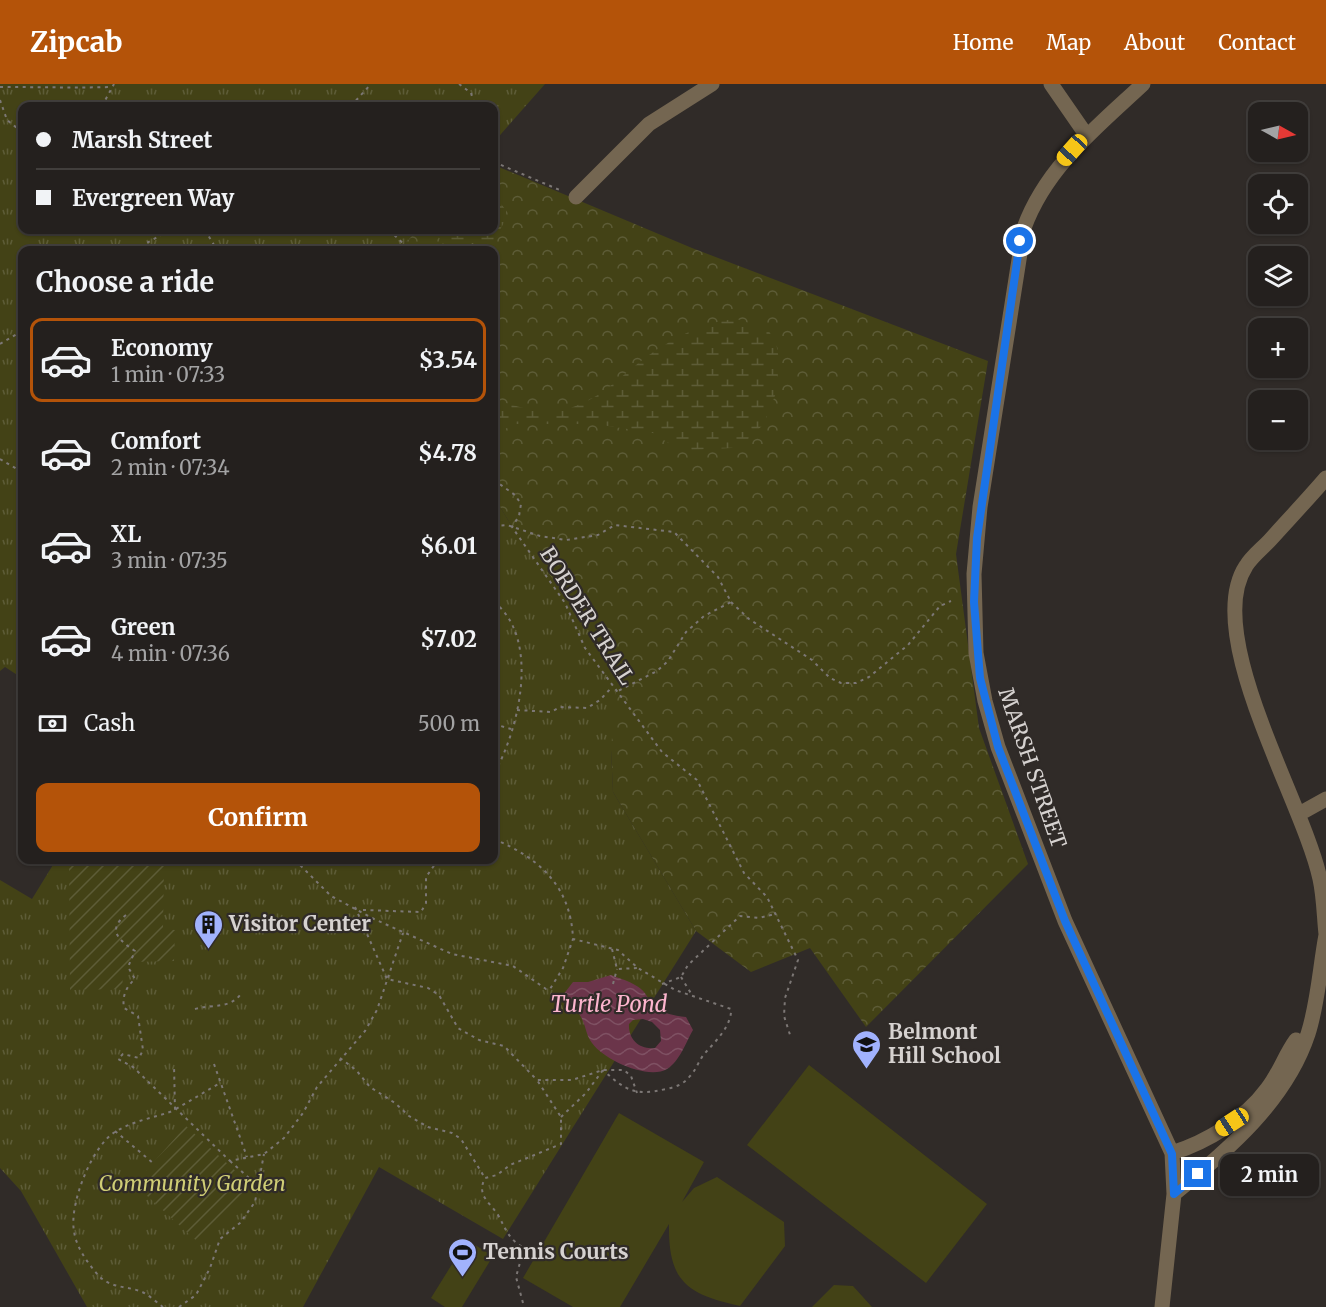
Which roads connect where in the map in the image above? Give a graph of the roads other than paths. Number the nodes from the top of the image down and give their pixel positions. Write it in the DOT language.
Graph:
graph roads {
  1 [pos="712,84"];
  2 [pos="1052,84"];
  3 [pos="1143,84"];
  4 [pos="1087,136"];
  5 [pos="576,197"];
  6 [pos="1326,478"];
  7 [pos="1326,799"];
  8 [pos="1299,814"];
  9 [pos="1326,934"];
  10 [pos="1311,1022"];
  11 [pos="1172,1154"];
  12 [pos="1174,1194"];
  13 [pos="1162,1307"];
  1 -- 5 [label="street"];
  2 -- 4 [label="street"];
  3 -- 4 [label="street, MARSH STREET"];
  4 -- 11 [label="street, MARSH STREET"];
  6 -- 8 [label="street"];
  7 -- 8 [label="street"];
  8 -- 9 [label="street"];
  9 -- 10 [label="street"];
  10 -- 11 [label="street"];
  10 -- 12 [label="street"];
  11 -- 12 [label="street, MARSH STREET"];
  12 -- 13 [label="street, MARSH STREET"];
}
